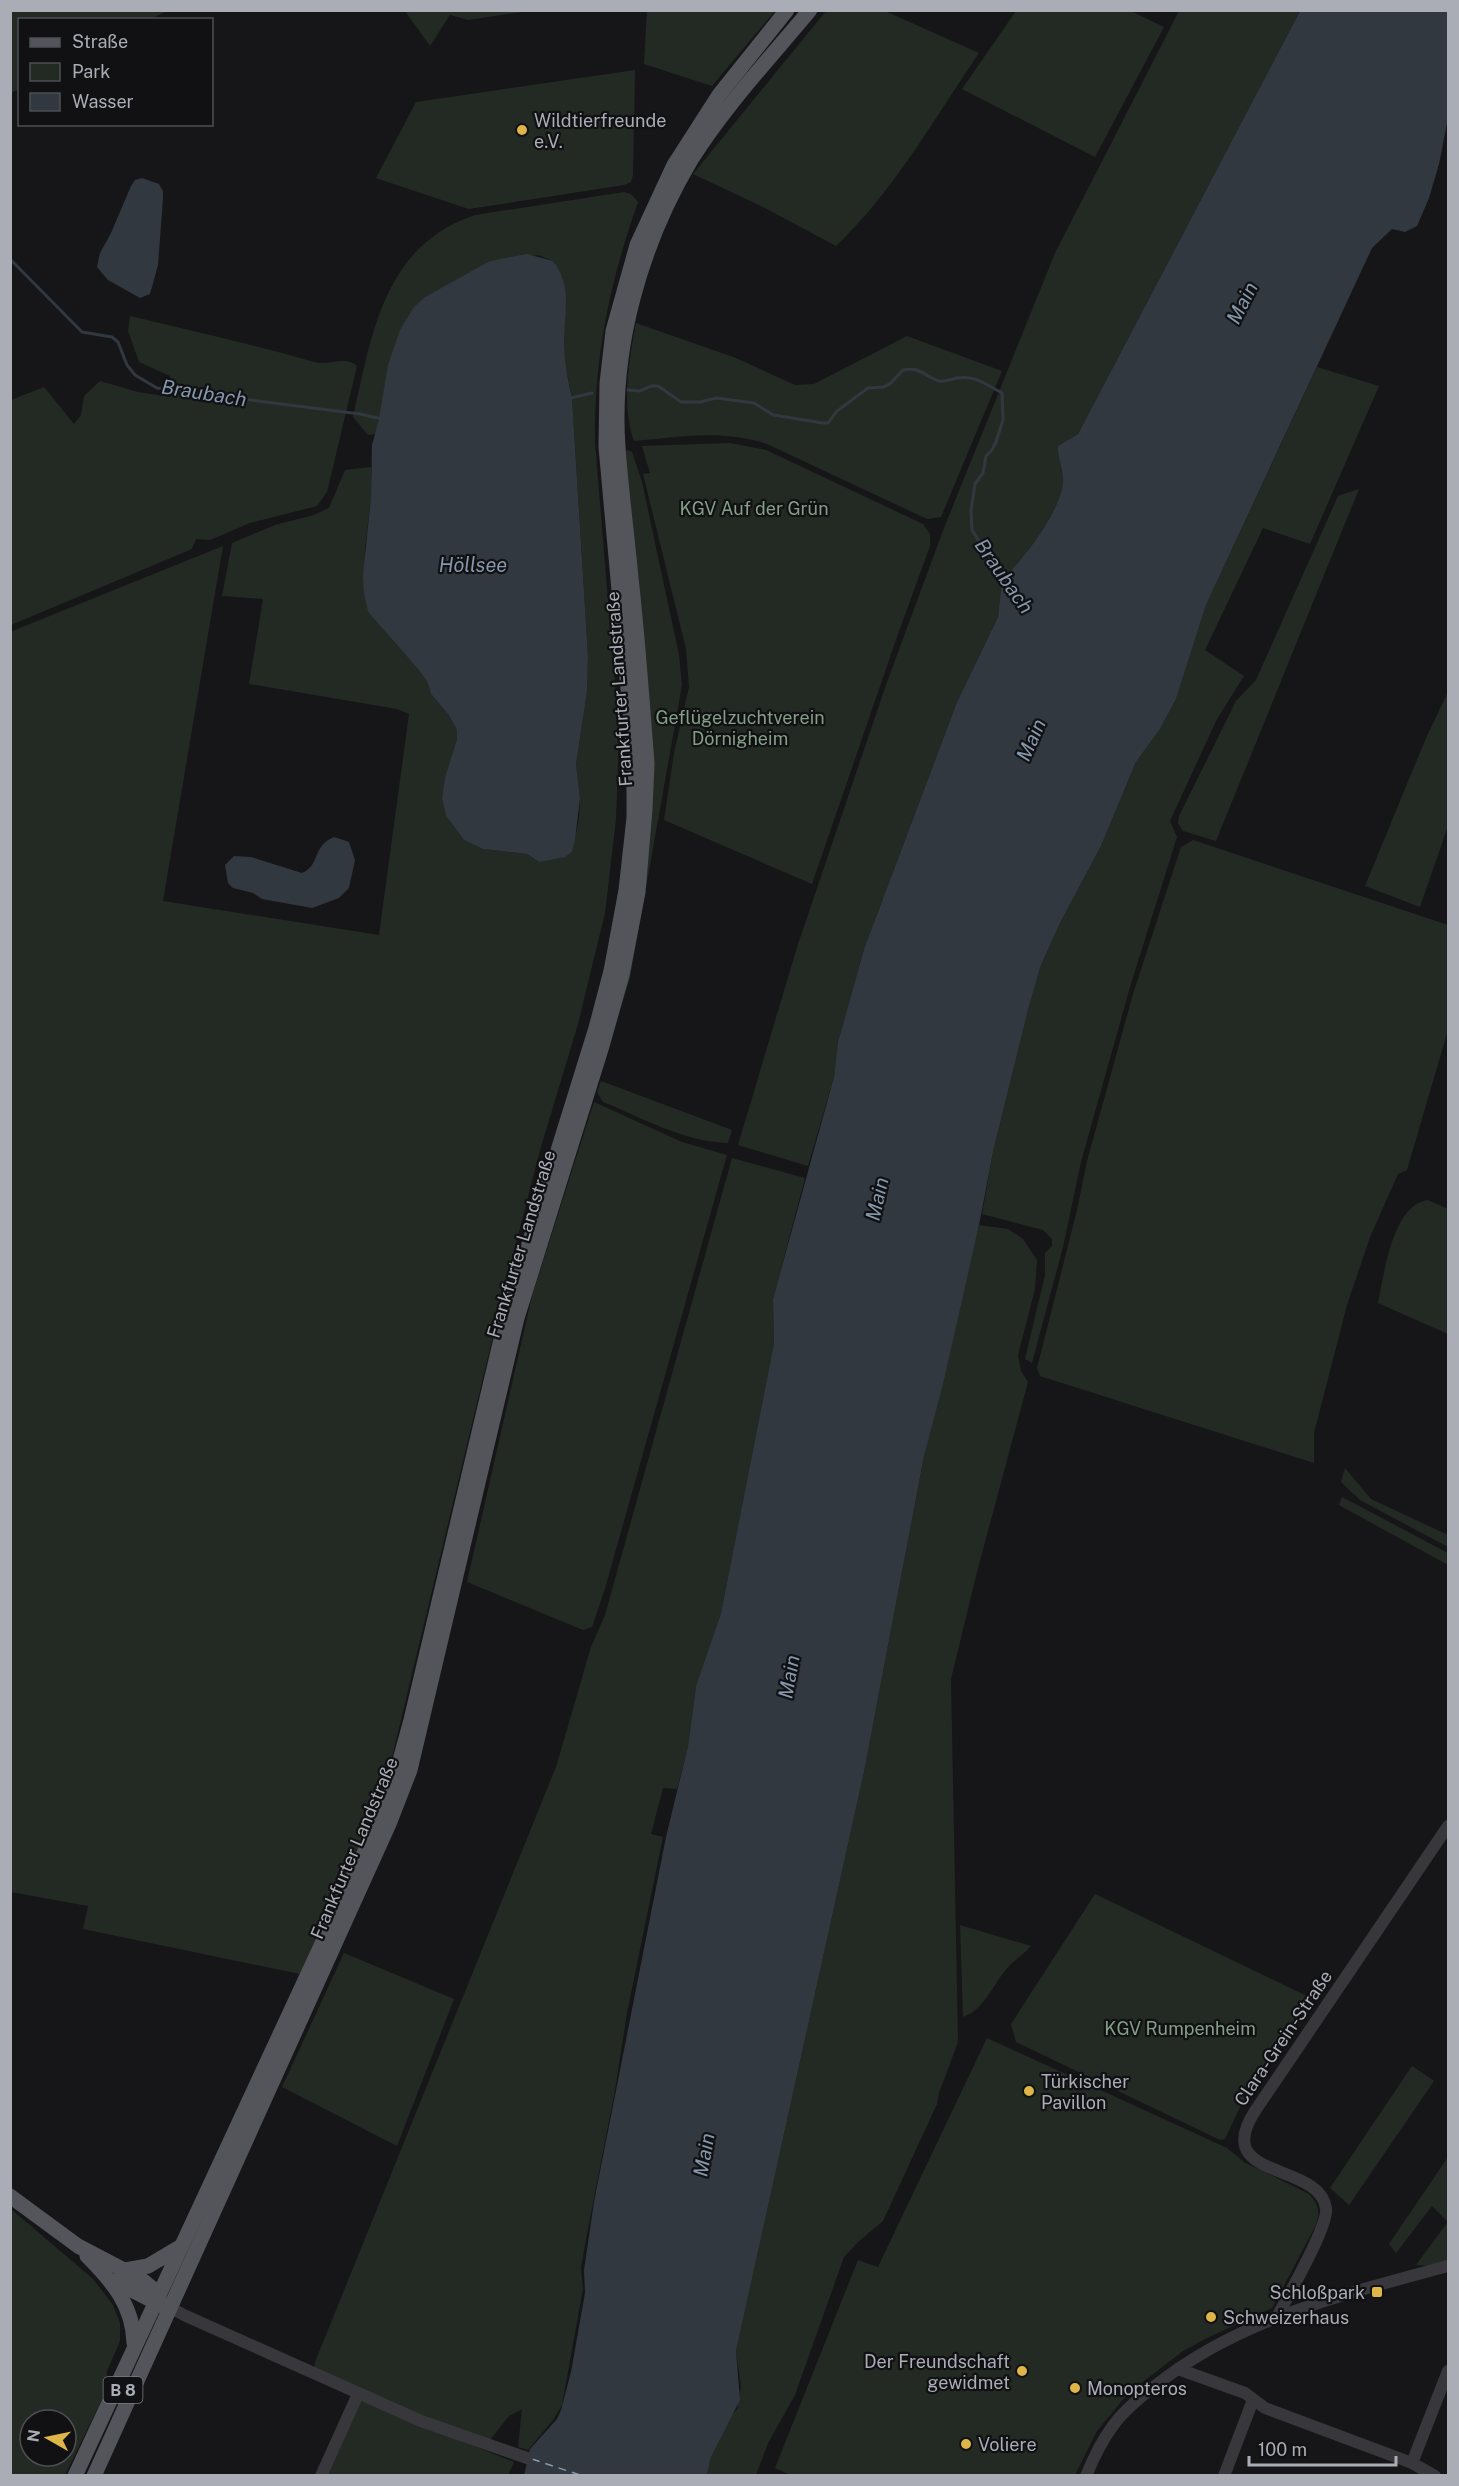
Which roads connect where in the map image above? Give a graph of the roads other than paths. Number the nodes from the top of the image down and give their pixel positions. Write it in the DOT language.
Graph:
graph roads {
  1 [pos="787,10"];
  2 [pos="810,10"];
  3 [pos="1449,1826"];
  4 [pos="10,2196"];
  5 [pos="78,2246"];
  6 [pos="180,2247"];
  7 [pos="1449,2266"];
  8 [pos="125,2270"];
  9 [pos="109,2278"];
  10 [pos="164,2304"];
  11 [pos="1277,2317"];
  12 [pos="134,2346"];
  13 [pos="1178,2369"];
  14 [pos="1449,2371"];
  15 [pos="358,2394"];
  16 [pos="1253,2400"];
  17 [pos="527,2458"];
  18 [pos="1412,2463"];
  19 [pos="75,2475"];
  20 [pos="85,2475"];
  21 [pos="94,2475"];
  22 [pos="321,2475"];
  23 [pos="1086,2475"];
  24 [pos="1224,2475"];
  25 [pos="1435,2475"];
  1 -- 6 [label="main road, Frankfurter Landstraße"];
  2 -- 10 [label="main road, Frankfurter Landstraße"];
  3 -- 11 [label="street, Clara-Grein-Straße"];
  4 -- 5 [label="main road"];
  5 -- 8 [label="main road"];
  5 -- 9 [label="main road"];
  6 -- 8 [label="main road"];
  6 -- 10 [label="main road, Frankfurter Landstraße"];
  7 -- 11 [label="street"];
  8 -- 10 [label="main road"];
  9 -- 10 [label="main road"];
  9 -- 12 [label="main road"];
  10 -- 12 [label="main road, Frankfurter Landstraße"];
  10 -- 15 [label="street"];
  10 -- 20 [label="main road, B 8"];
  10 -- 21 [label="main road, Frankfurter Landstraße / B 8"];
  11 -- 13 [label="street"];
  12 -- 19 [label="main road, Frankfurter Landstraße / B 8"];
  13 -- 16 [label="street"];
  13 -- 23 [label="street"];
  14 -- 18 [label="street"];
  15 -- 17 [label="street"];
  15 -- 22 [label="street"];
  16 -- 18 [label="street"];
  16 -- 24 [label="street"];
  18 -- 25 [label="street"];
}
